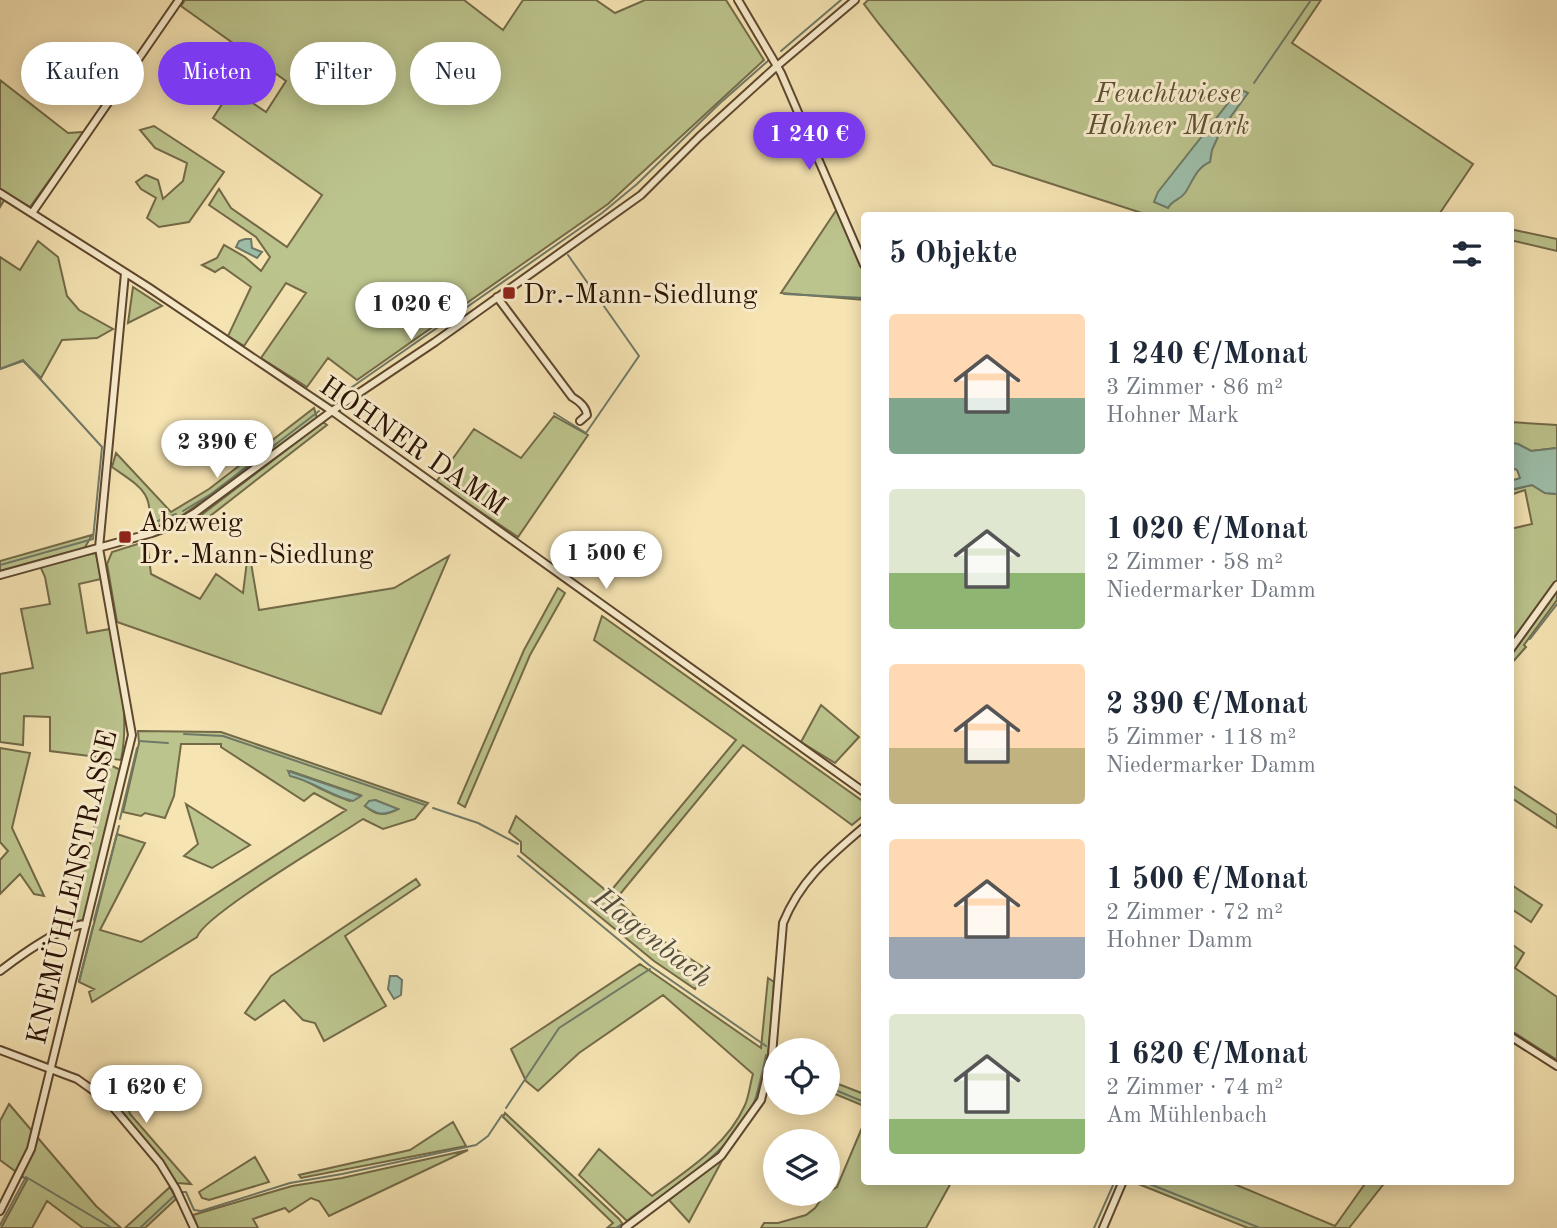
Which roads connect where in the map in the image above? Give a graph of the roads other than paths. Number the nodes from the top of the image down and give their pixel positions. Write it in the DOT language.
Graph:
graph roads {
  1 [pos="179,0"];
  2 [pos="738,0"];
  3 [pos="855,0"];
  4 [pos="777,66"];
  5 [pos="0,193"];
  6 [pos="32,213"];
  7 [pos="861,258"];
  8 [pos="125,272"];
  9 [pos="497,297"];
  10 [pos="332,411"];
  11 [pos="580,421"];
  12 [pos="99,548"];
  13 [pos="0,575"];
  14 [pos="1557,585"];
  15 [pos="1514,644"];
  16 [pos="861,790"];
  17 [pos="861,830"];
  18 [pos="86,923"];
  19 [pos="0,971"];
  20 [pos="1514,1039"];
  21 [pos="0,1050"];
  22 [pos="1557,1066"];
  23 [pos="50,1069"];
  24 [pos="1121,1185"];
  25 [pos="0,1212"];
  26 [pos="194,1228"];
  27 [pos="625,1228"];
  28 [pos="1103,1228"];
  1 -- 6 [label="street"];
  2 -- 4 [label="street"];
  3 -- 4 [label="street"];
  4 -- 7 [label="street"];
  4 -- 9 [label="street"];
  5 -- 6 [label="street, HOHNER DAMM"];
  6 -- 8 [label="street, HOHNER DAMM"];
  8 -- 10 [label="street, HOHNER DAMM"];
  8 -- 12 [label="street, KNEMÜHLENSTRASSE"];
  9 -- 10 [label="street"];
  9 -- 11 [label="street"];
  10 -- 12 [label="street"];
  10 -- 16 [label="street, HOHNER DAMM"];
  12 -- 13 [label="street"];
  12 -- 18 [label="street, KNEMÜHLENSTRASSE"];
  14 -- 15 [label="street"];
  17 -- 27 [label="street"];
  18 -- 19 [label="street"];
  18 -- 23 [label="street, KNEMÜHLENSTRASSE"];
  20 -- 22 [label="street"];
  21 -- 23 [label="street"];
  23 -- 25 [label="street, KNEMÜHLENSTRASSE"];
  23 -- 26 [label="street"];
  24 -- 28 [label="street"];
}
